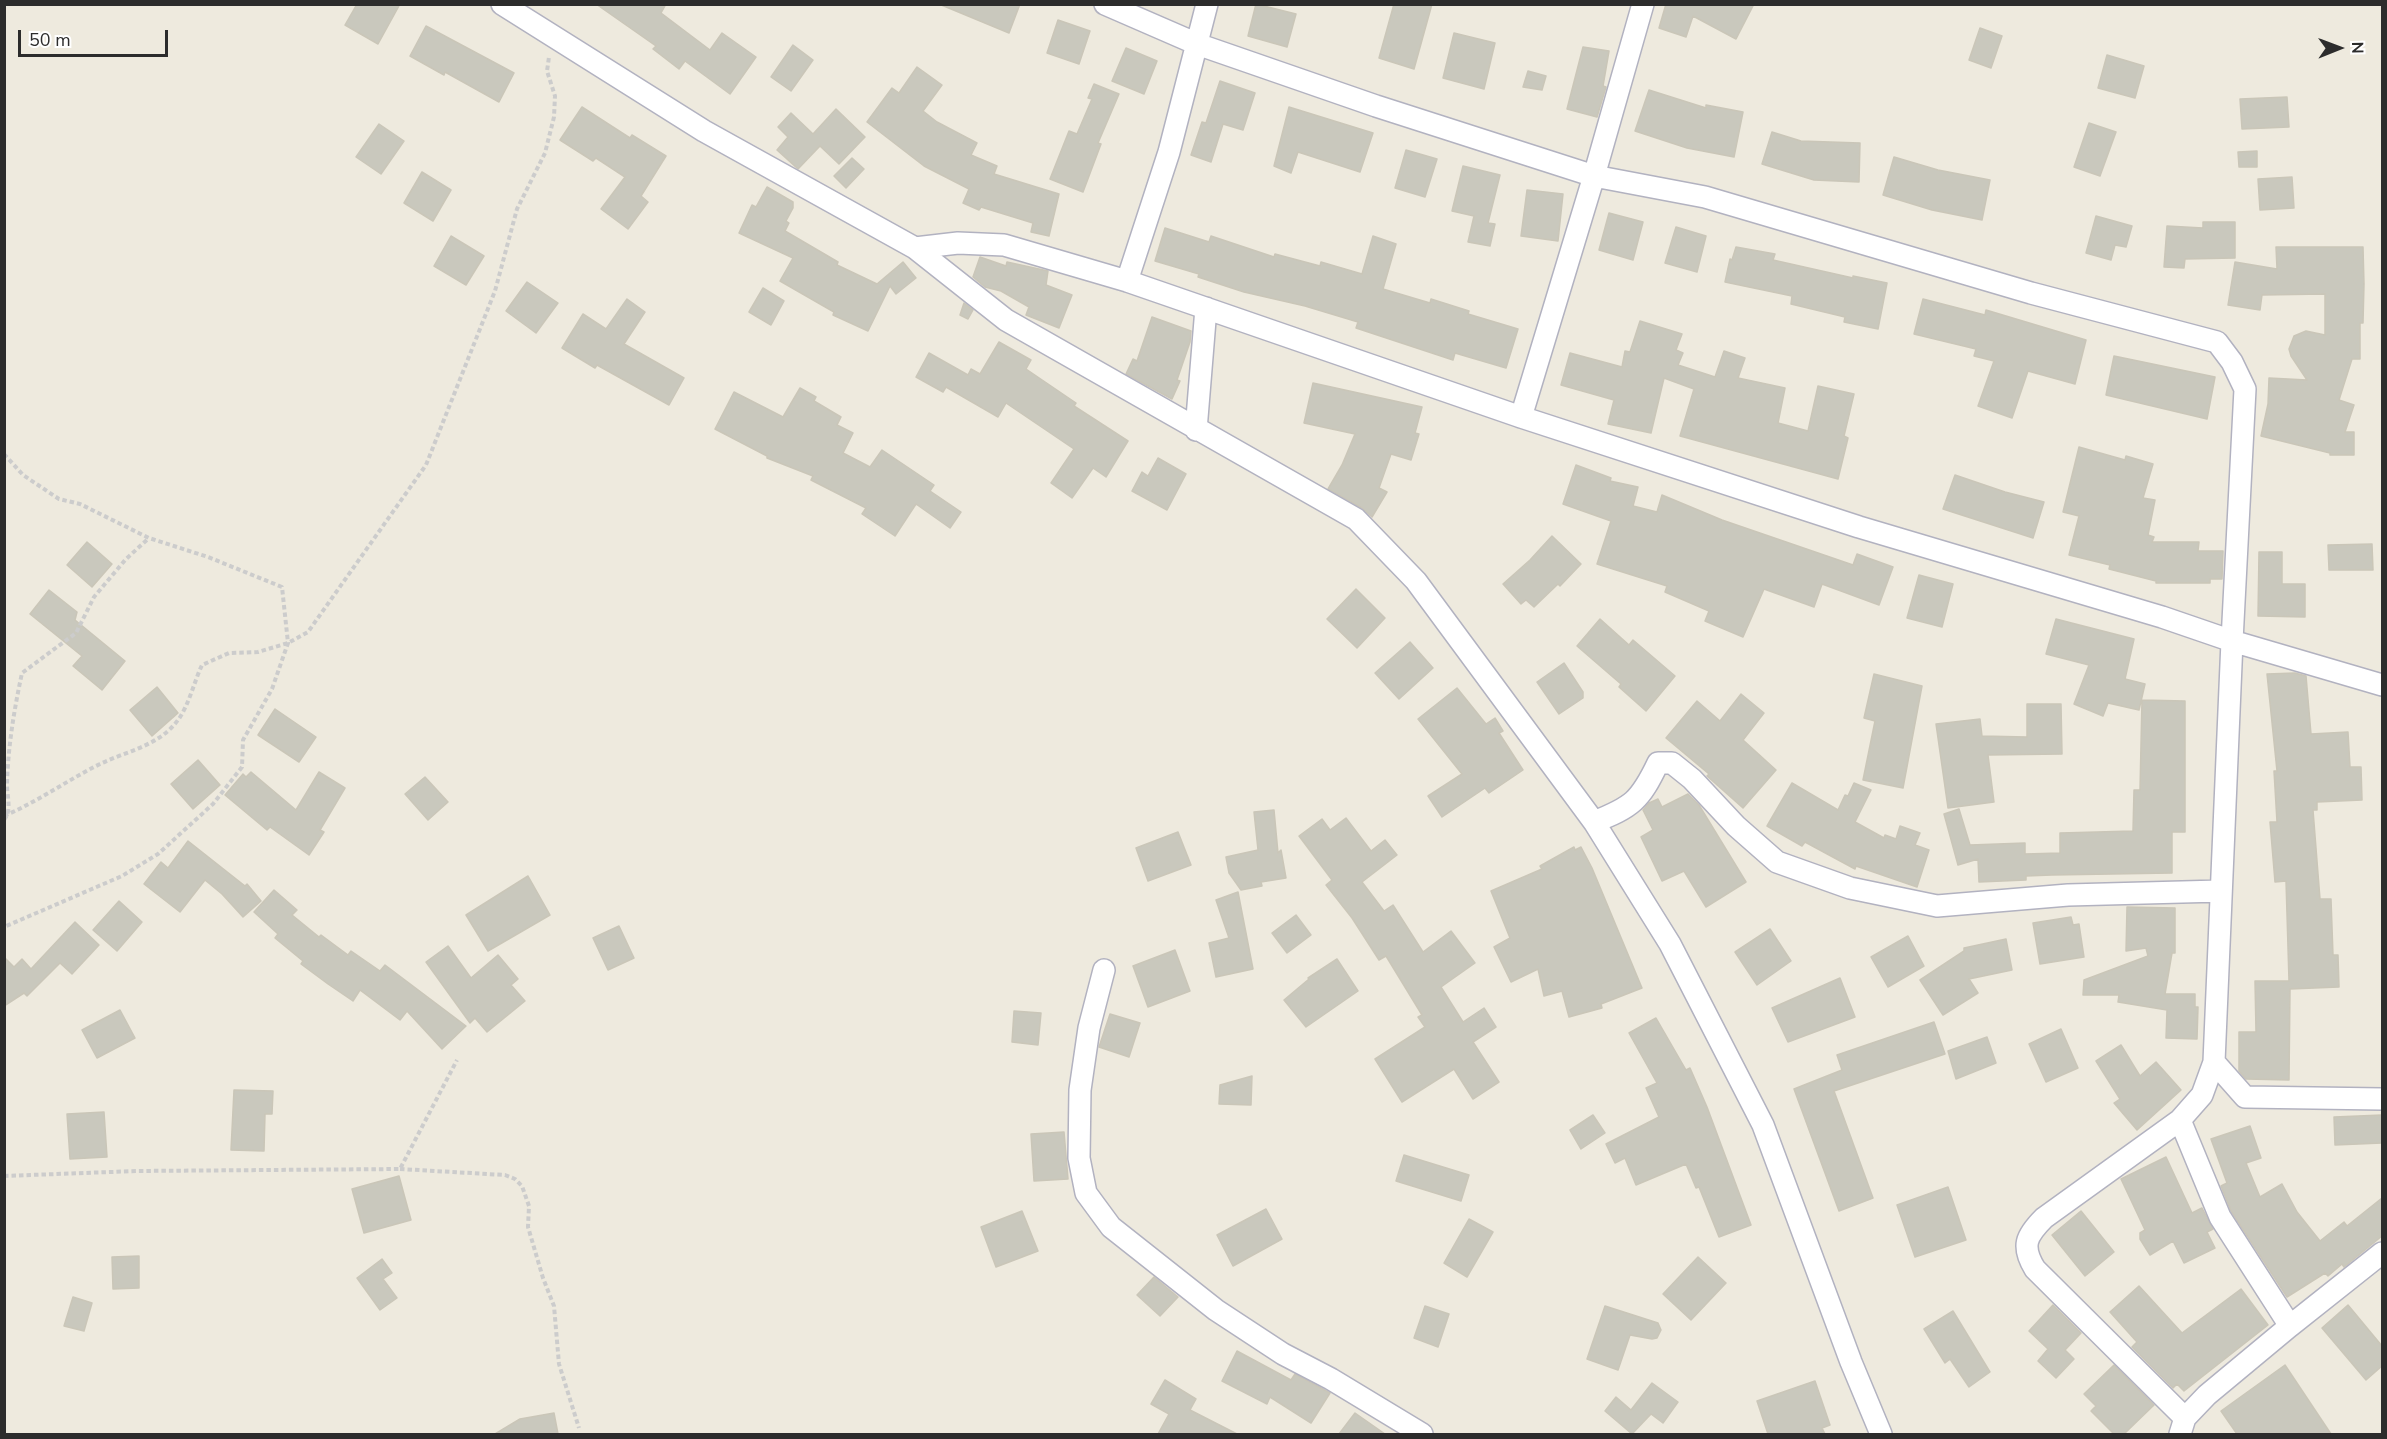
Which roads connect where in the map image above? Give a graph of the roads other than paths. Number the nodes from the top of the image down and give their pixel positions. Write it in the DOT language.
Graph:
graph roads {
  1 [pos="502,4"];
  2 [pos="1105,4"];
  3 [pos="1207,4"];
  4 [pos="1643,4"];
  5 [pos="1197,44"];
  6 [pos="1594,176"];
  7 [pos="915,248"];
  8 [pos="1127,281"];
  9 [pos="1206,308"];
  10 [pos="1521,417"];
  11 [pos="1196,430"];
  12 [pos="2232,640"];
  13 [pos="2382,685"];
  14 [pos="1594,822"];
  15 [pos="2220,891"];
  16 [pos="1104,970"];
  17 [pos="2214,1062"];
  18 [pos="2382,1099"];
  19 [pos="2180,1120"];
  20 [pos="2382,1253"];
  21 [pos="2290,1326"];
  22 [pos="2183,1426"];
  23 [pos="1422,1434"];
  24 [pos="1881,1434"];
  1 -- 7 [label="street"];
  2 -- 5 [label="street"];
  3 -- 5 [label="street"];
  4 -- 6 [label="street"];
  5 -- 6 [label="street"];
  5 -- 8 [label="street"];
  6 -- 10 [label="street"];
  6 -- 12 [label="street"];
  7 -- 8 [label="street"];
  7 -- 11 [label="street"];
  8 -- 9 [label="street"];
  9 -- 10 [label="street"];
  9 -- 11 [label="street"];
  10 -- 12 [label="street"];
  11 -- 14 [label="street"];
  12 -- 13 [label="street"];
  12 -- 15 [label="street"];
  14 -- 15 [label="street"];
  14 -- 24 [label="street"];
  15 -- 17 [label="street"];
  16 -- 23 [label="street"];
  17 -- 18 [label="street"];
  17 -- 19 [label="street"];
  19 -- 21 [label="street"];
  19 -- 22 [label="street"];
  20 -- 21 [label="street"];
  21 -- 22 [label="street"];
}
